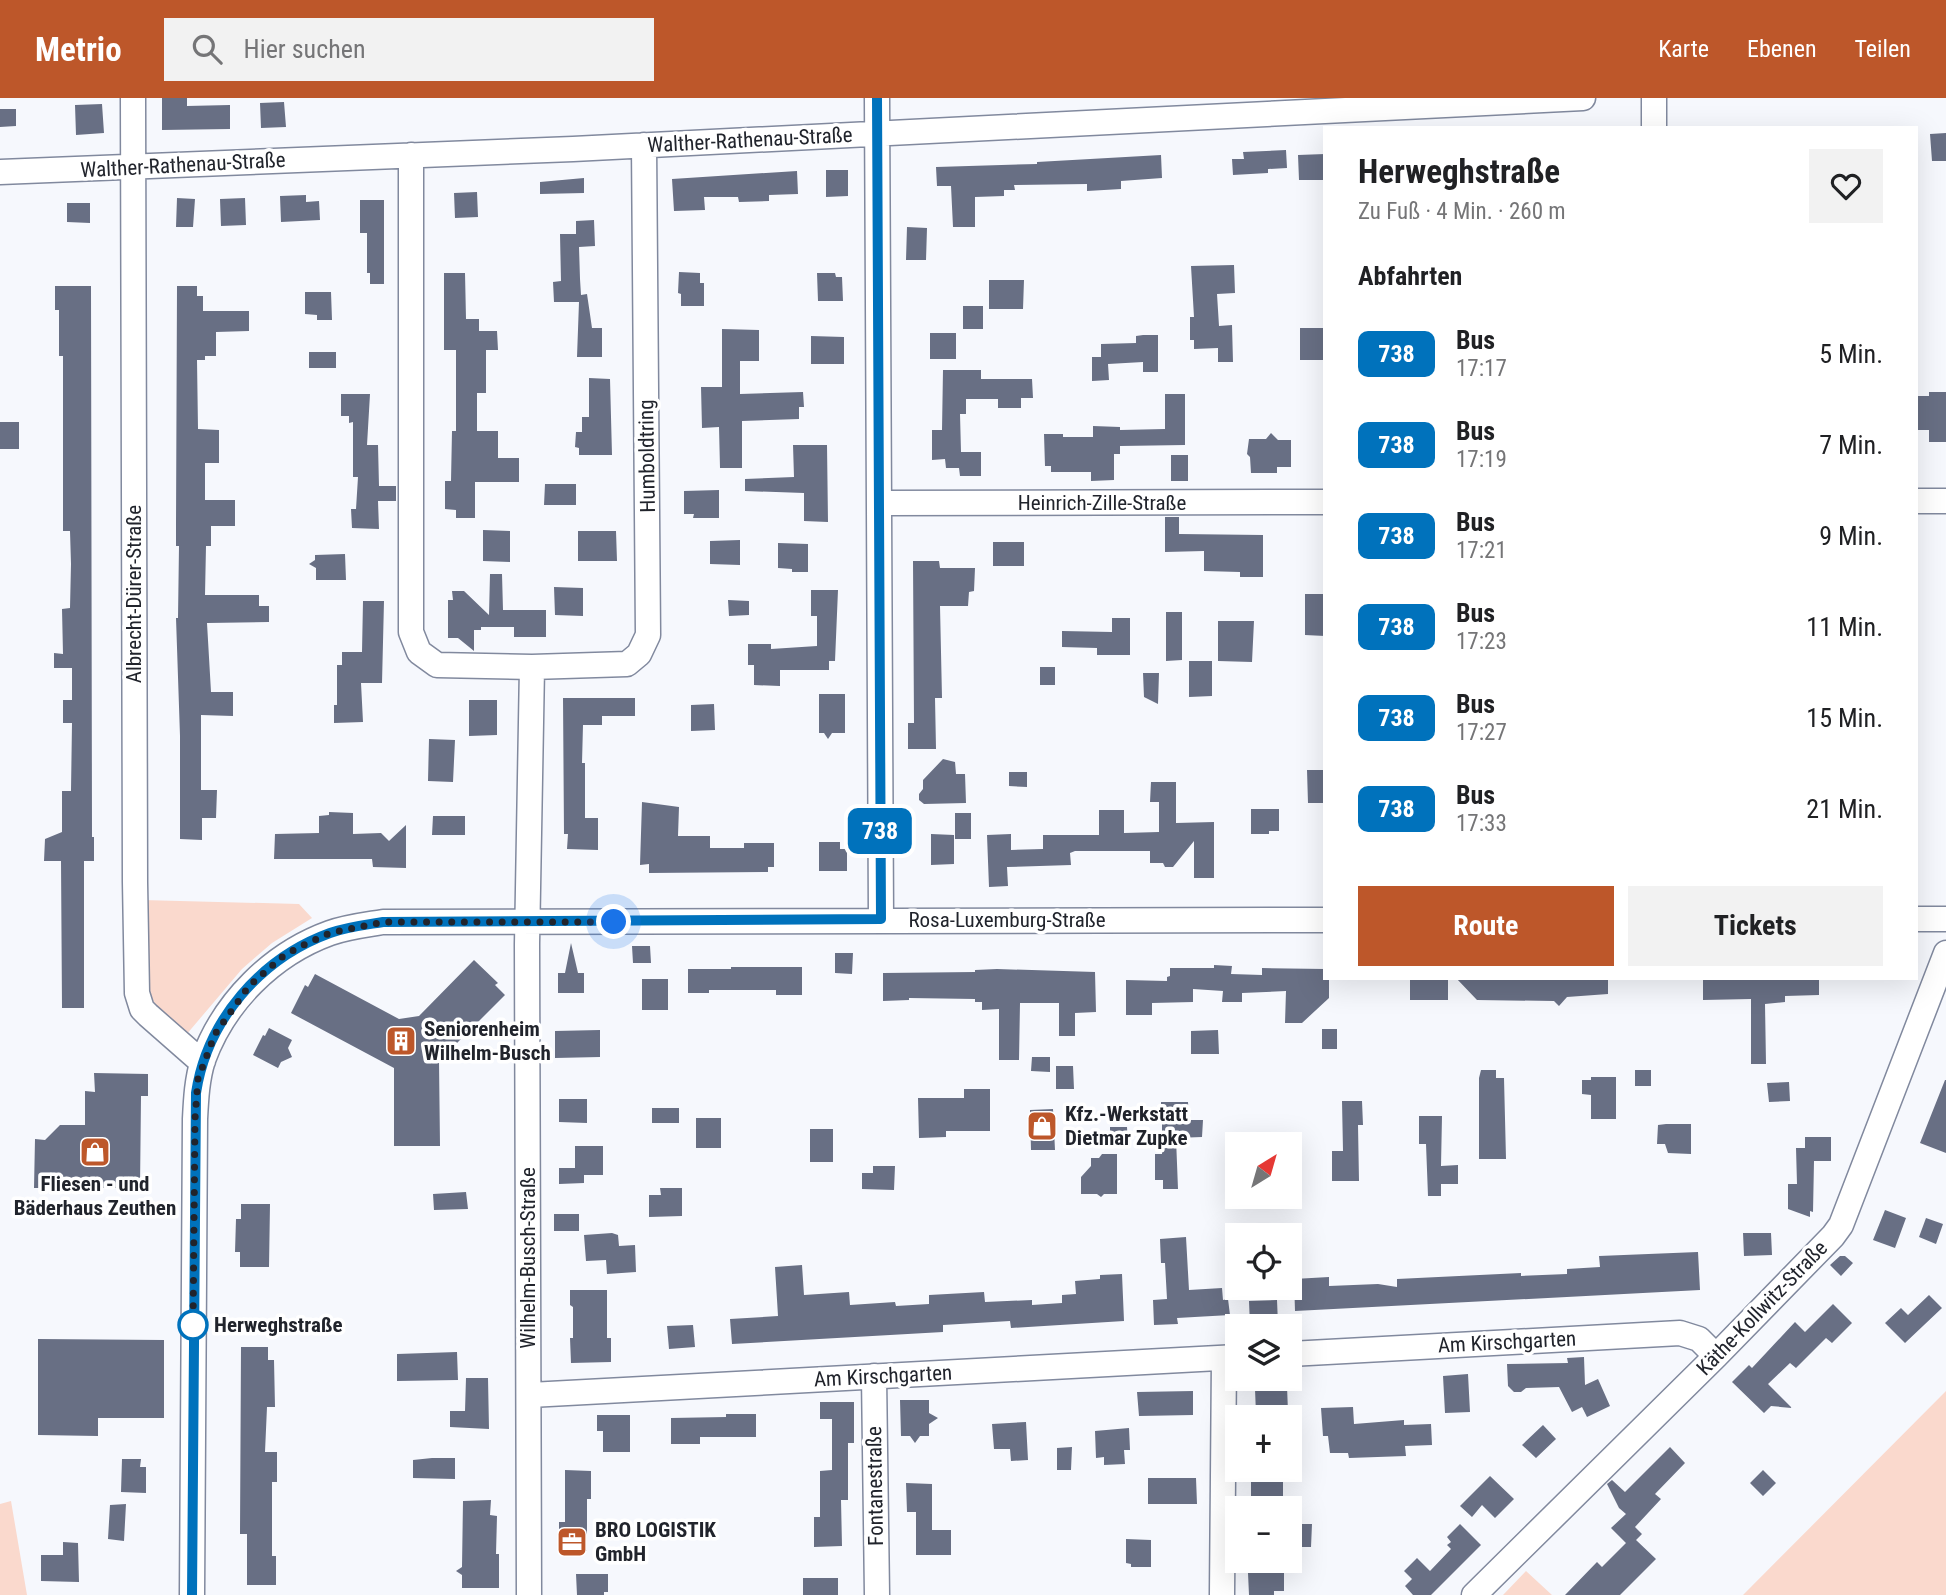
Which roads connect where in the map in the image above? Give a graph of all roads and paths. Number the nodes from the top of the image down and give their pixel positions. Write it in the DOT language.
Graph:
graph roads {
  1 [pos="133,98"];
  2 [pos="877,98"];
  3 [pos="1583,98"];
  4 [pos="1654,98"];
  5 [pos="1401,102"];
  6 [pos="1144,108"];
  7 [pos="1654,126"];
  8 [pos="877,133"];
  9 [pos="644,145"];
  10 [pos="411,155"];
  11 [pos="133,167"];
  12 [pos="0,172"];
  13 [pos="1918,500"];
  14 [pos="1946,500"];
  15 [pos="1323,502"];
  16 [pos="880,503"];
  17 [pos="532,667"];
  18 [pos="881,919"];
  19 [pos="1918,919"];
  20 [pos="1946,919"];
  21 [pos="1323,920"];
  22 [pos="528,922"];
  23 [pos="1946,953"];
  24 [pos="203,1061"];
  25 [pos="1302,1353"];
  26 [pos="1716,1356"];
  27 [pos="1225,1357"];
  28 [pos="874,1376"];
  29 [pos="1230,1391"];
  30 [pos="530,1395"];
  31 [pos="192,1595"];
  32 [pos="529,1595"];
  33 [pos="877,1595"];
  34 [pos="1223,1595"];
  35 [pos="1474,1595"];
  1 -- 11 [label="street, Albrecht-Dürer-Straße"];
  2 -- 8 [label="street"];
  3 -- 5 [label="street, Walther-Rathenau-Straße"];
  4 -- 7 [label="street"];
  5 -- 6 [label="street, Walther-Rathenau-Straße"];
  6 -- 8 [label="street, Walther-Rathenau-Straße"];
  8 -- 9 [label="street, Walther-Rathenau-Straße"];
  8 -- 16 [label="street"];
  9 -- 10 [label="street, Walther-Rathenau-Straße"];
  9 -- 17 [label="street, Humboldtring"];
  10 -- 11 [label="street, Walther-Rathenau-Straße"];
  10 -- 17 [label="street, Humboldtring"];
  11 -- 12 [label="street, Walther-Rathenau-Straße"];
  11 -- 24 [label="street, Albrecht-Dürer-Straße"];
  13 -- 14 [label="street"];
  15 -- 16 [label="street, Heinrich-Zille-Straße"];
  16 -- 18 [label="street"];
  17 -- 22 [label="street"];
  18 -- 21 [label="street, Rosa-Luxemburg-Straße"];
  18 -- 22 [label="street, Rosa-Luxemburg-Straße"];
  19 -- 20 [label="street"];
  22 -- 24 [label="street, Rosa-Luxemburg-Straße"];
  22 -- 30 [label="street, Wilhelm-Busch-Straße"];
  23 -- 26 [label="street, Käthe-Kollwitz-Straße"];
  24 -- 31 [label="street"];
  25 -- 26 [label="street, Am Kirschgarten"];
  26 -- 35 [label="street, Käthe-Kollwitz-Straße"];
  27 -- 28 [label="street, Am Kirschgarten"];
  28 -- 30 [label="street, Am Kirschgarten"];
  28 -- 33 [label="street, Fontanestraße"];
  29 -- 34 [label="street"];
  30 -- 32 [label="street, Wilhelm-Busch-Straße"];
}
